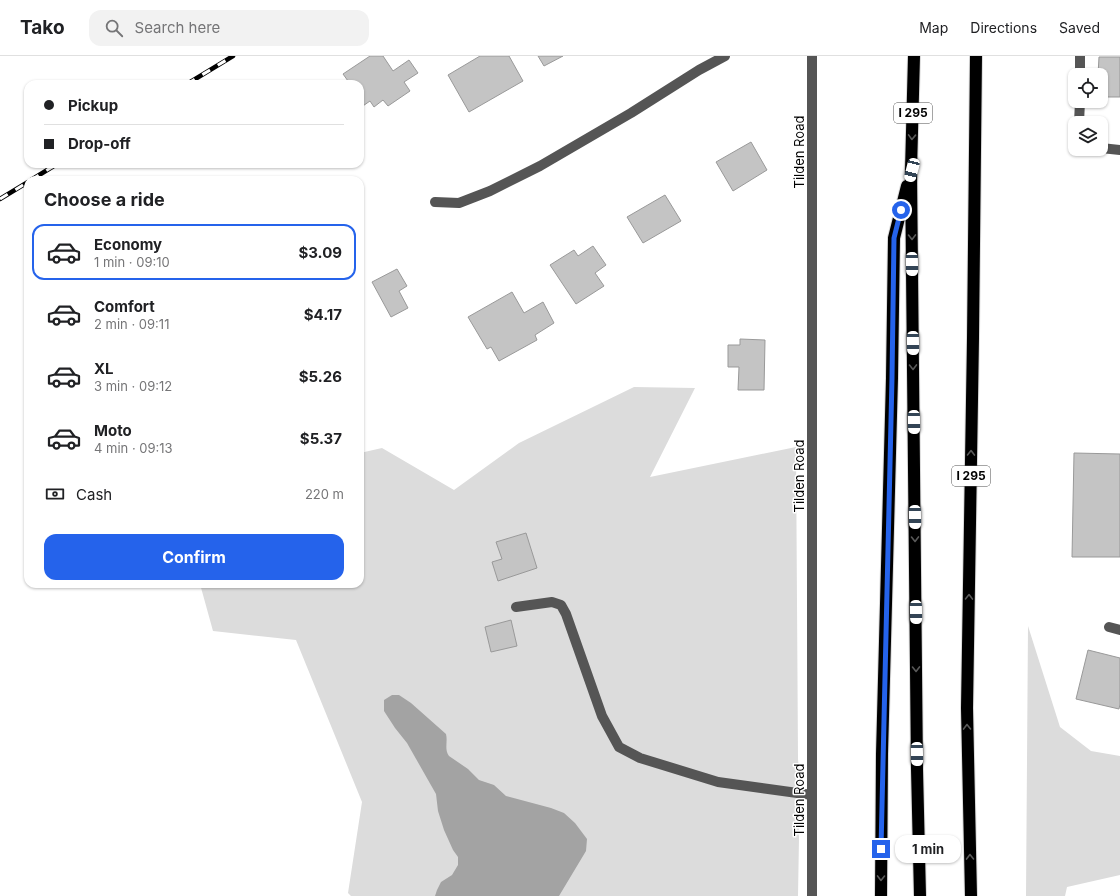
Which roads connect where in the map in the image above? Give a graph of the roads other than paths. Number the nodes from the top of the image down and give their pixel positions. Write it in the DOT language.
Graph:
graph roads {
  1 [pos="725,56"];
  2 [pos="812,56"];
  3 [pos="914,56"];
  4 [pos="976,56"];
  5 [pos="1080,56"];
  6 [pos="1080,68"];
  7 [pos="1108,149"];
  8 [pos="1120,150"];
  9 [pos="912,170"];
  10 [pos="435,202"];
  11 [pos="516,607"];
  12 [pos="1110,627"];
  13 [pos="1120,630"];
  14 [pos="812,795"];
  15 [pos="812,896"];
  16 [pos="880,896"];
  17 [pos="920,896"];
  18 [pos="972,896"];
  1 -- 10 [label="street"];
  2 -- 14 [label="street, Tilden Road"];
  3 -- 9 [label="highway, I 295, one-way"];
  18 -- 4 [label="highway, I 295, one-way"];
  5 -- 6 [label="street"];
  7 -- 8 [label="street"];
  9 -- 16 [label="highway, one-way"];
  9 -- 17 [label="highway, I 295, one-way"];
  11 -- 14 [label="street"];
  12 -- 13 [label="street"];
  14 -- 15 [label="street, Tilden Road"];
}
